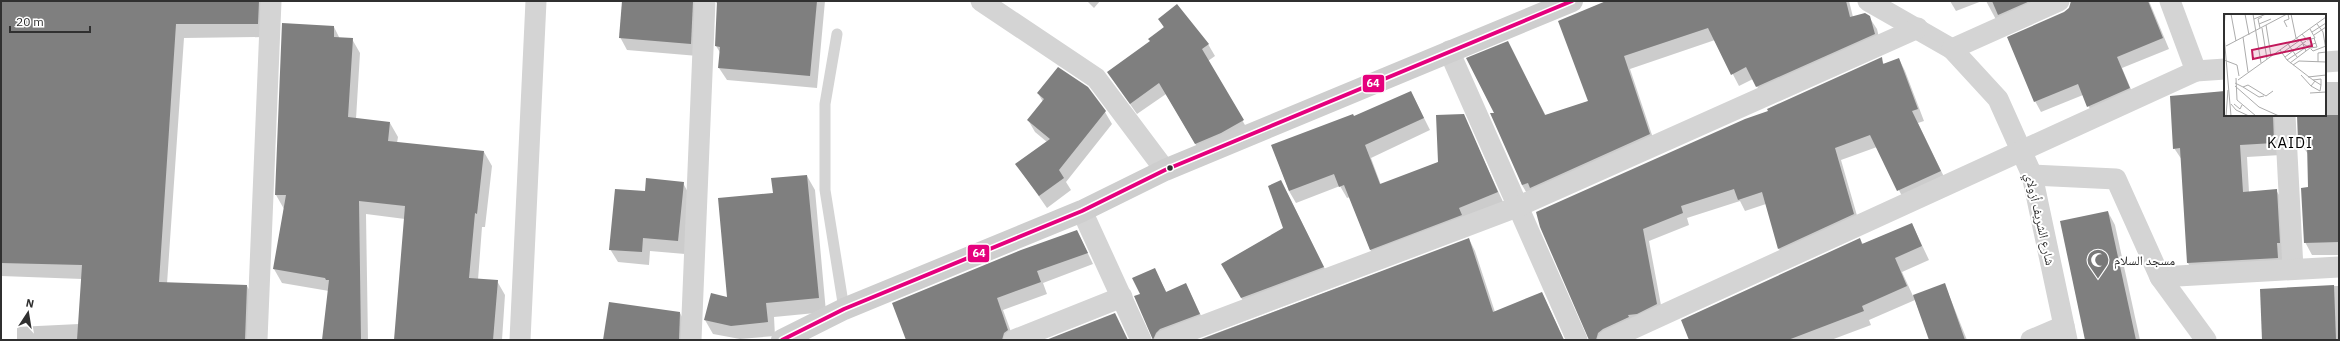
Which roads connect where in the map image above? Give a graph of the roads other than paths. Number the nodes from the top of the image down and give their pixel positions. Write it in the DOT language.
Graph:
graph roads {
  1 [pos="271,1"];
  2 [pos="536,1"];
  3 [pos="705,1"];
  4 [pos="981,1"];
  5 [pos="1572,1"];
  6 [pos="1868,1"];
  7 [pos="2059,1"];
  8 [pos="2170,1"];
  9 [pos="1918,28"];
  10 [pos="836,34"];
  11 [pos="1952,49"];
  12 [pos="1449,51"];
  13 [pos="2339,61"];
  14 [pos="2326,62"];
  15 [pos="2224,69"];
  16 [pos="2196,71"];
  17 [pos="2285,116"];
  18 [pos="2022,152"];
  19 [pos="1165,170"];
  20 [pos="2032,175"];
  21 [pos="1517,207"];
  22 [pos="1082,211"];
  23 [pos="2339,267"];
  24 [pos="2293,269"];
  25 [pos="2160,277"];
  26 [pos="1122,296"];
  27 [pos="844,309"];
  28 [pos="2066,333"];
  29 [pos="257,340"];
  30 [pos="520,340"];
  31 [pos="691,340"];
  32 [pos="782,340"];
  33 [pos="1014,340"];
  34 [pos="1141,340"];
  35 [pos="1165,340"];
  36 [pos="1577,340"];
  37 [pos="1608,340"];
  38 [pos="2031,340"];
  39 [pos="2206,340"];
  1 -- 29 [label="street"];
  2 -- 30 [label="street"];
  3 -- 31 [label="street"];
  4 -- 19 [label="street"];
  5 -- 12 [label="main road"];
  6 -- 9 [label="street, شارع الشريف أزولاي"];
  7 -- 11 [label="street"];
  8 -- 16 [label="street"];
  9 -- 11 [label="street, شارع الشريف أزولاي"];
  9 -- 21 [label="street"];
  10 -- 27 [label="lane"];
  11 -- 18 [label="street, شارع الشريف أزولاي"];
  12 -- 19 [label="main road"];
  12 -- 21 [label="street"];
  13 -- 14 [label="street"];
  15 -- 16 [label="street"];
  16 -- 18 [label="street"];
  17 -- 24 [label="street"];
  18 -- 20 [label="street, شارع الشريف أزولاي"];
  18 -- 37 [label="street"];
  19 -- 22 [label="main road"];
  20 -- 25 [label="street"];
  20 -- 28 [label="street, شارع الشريف أزولاي"];
  21 -- 35 [label="street"];
  21 -- 36 [label="street"];
  22 -- 26 [label="street"];
  22 -- 27 [label="main road"];
  23 -- 24 [label="street"];
  24 -- 25 [label="street"];
  25 -- 39 [label="street"];
  26 -- 33 [label="street"];
  26 -- 34 [label="street"];
  27 -- 32 [label="main road"];
  28 -- 38 [label="street"];
}
